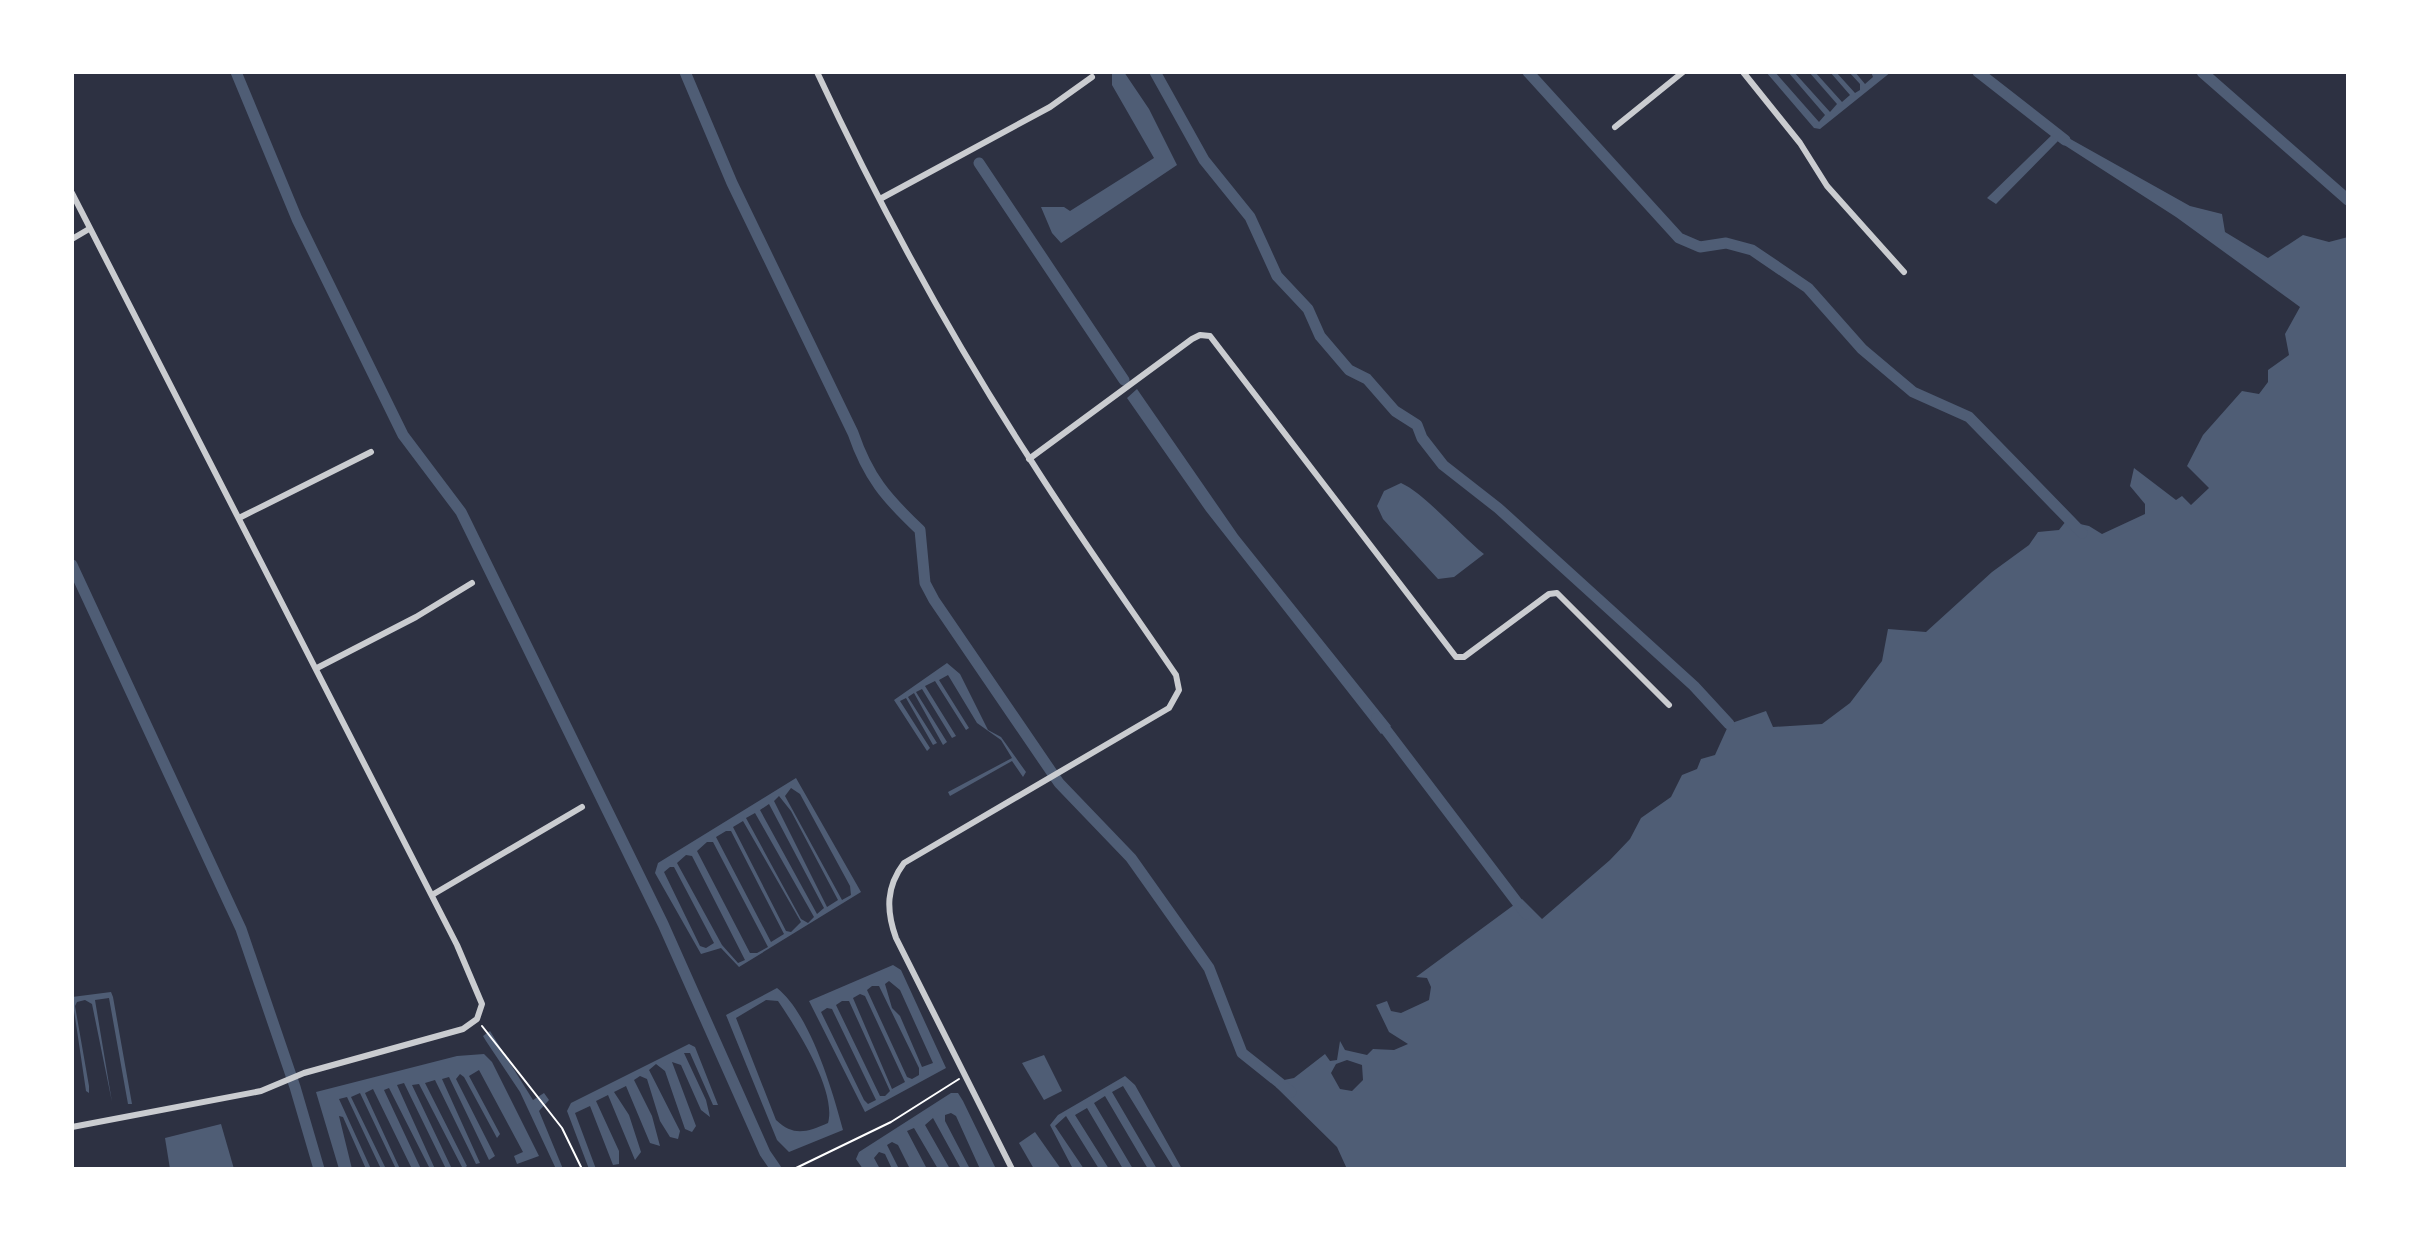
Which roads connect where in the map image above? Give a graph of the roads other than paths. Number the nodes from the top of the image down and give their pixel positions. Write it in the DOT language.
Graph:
graph roads {
  1 [pos="817,72"];
  2 [pos="1683,72"];
  3 [pos="1743,72"];
  4 [pos="1092,77"];
  5 [pos="1615,127"];
  6 [pos="72,193"];
  7 [pos="880,199"];
  8 [pos="89,229"];
  9 [pos="72,239"];
  10 [pos="1904,272"];
  11 [pos="371,452"];
  12 [pos="1029,459"];
  13 [pos="239,518"];
  14 [pos="472,583"];
  15 [pos="317,668"];
  16 [pos="1669,705"];
  17 [pos="582,807"];
  18 [pos="432,895"];
  19 [pos="72,1127"];
  20 [pos="1012,1169"];
  1 -- 7 [label="street"];
  2 -- 5 [label="street"];
  3 -- 10 [label="street"];
  4 -- 7 [label="street"];
  6 -- 8 [label="street"];
  7 -- 12 [label="street"];
  8 -- 9 [label="street"];
  8 -- 13 [label="street"];
  11 -- 13 [label="street"];
  12 -- 16 [label="street"];
  12 -- 20 [label="street"];
  13 -- 15 [label="street"];
  14 -- 15 [label="street"];
  15 -- 18 [label="street"];
  17 -- 18 [label="street"];
  18 -- 19 [label="street"];
}
